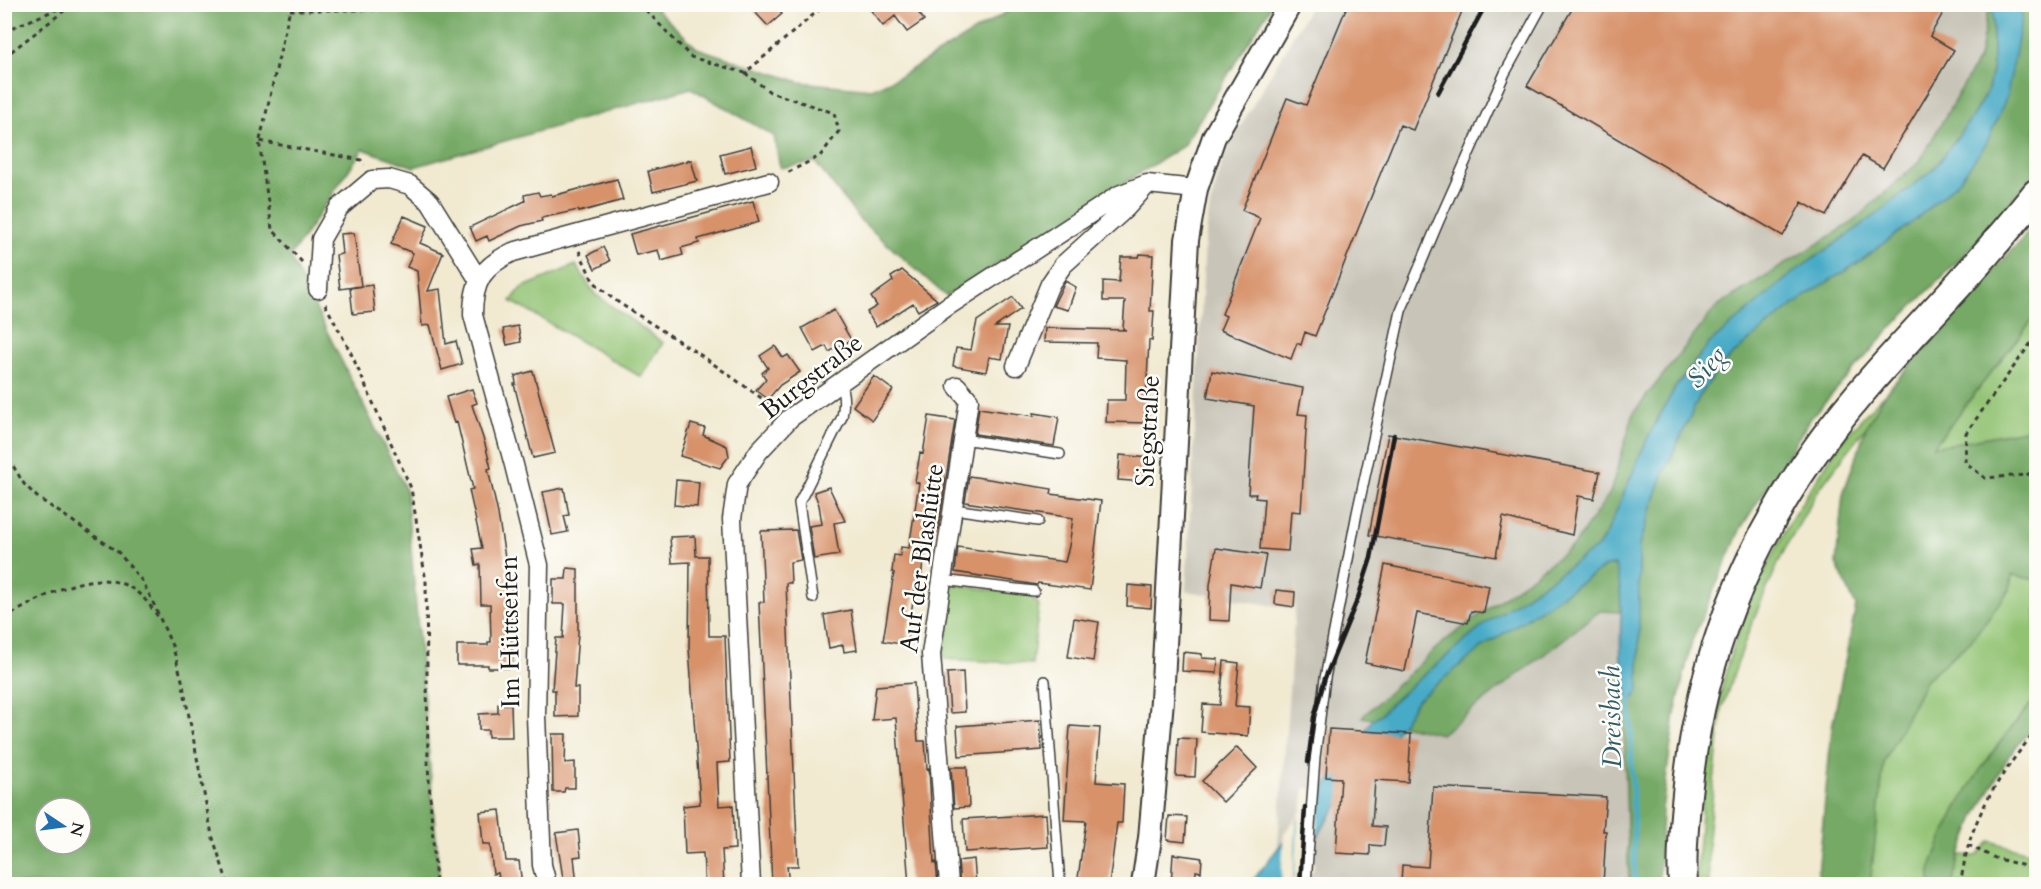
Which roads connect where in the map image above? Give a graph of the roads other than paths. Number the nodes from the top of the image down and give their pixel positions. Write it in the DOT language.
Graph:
graph roads {
  1 [pos="1290,4"];
  2 [pos="1543,4"];
  3 [pos="769,182"];
  4 [pos="1147,184"];
  5 [pos="1196,189"];
  6 [pos="2037,194"];
  7 [pos="478,279"];
  8 [pos="318,289"];
  9 [pos="1016,366"];
  10 [pos="840,383"];
  11 [pos="957,386"];
  12 [pos="963,438"];
  13 [pos="1060,454"];
  14 [pos="952,509"];
  15 [pos="1038,521"];
  16 [pos="942,579"];
  17 [pos="1034,591"];
  18 [pos="813,598"];
  19 [pos="1045,681"];
  20 [pos="1307,880"];
  21 [pos="547,885"];
  22 [pos="751,885"];
  23 [pos="949,885"];
  24 [pos="1060,885"];
  25 [pos="1143,885"];
  26 [pos="1683,885"];
  1 -- 5 [label="street, Siegstraße"];
  2 -- 20 [label="lane"];
  3 -- 7 [label="street"];
  4 -- 5 [label="street, Burgstraße"];
  4 -- 9 [label="street"];
  4 -- 10 [label="street, Burgstraße"];
  5 -- 25 [label="street, Siegstraße"];
  6 -- 26 [label="main road"];
  7 -- 8 [label="street"];
  7 -- 21 [label="street, Im Hüttseifen"];
  10 -- 18 [label="lane"];
  10 -- 22 [label="street, Burgstraße"];
  11 -- 12 [label="street, Auf der Blashütte"];
  12 -- 13 [label="lane"];
  12 -- 14 [label="street, Auf der Blashütte"];
  14 -- 15 [label="lane"];
  14 -- 16 [label="street, Auf der Blashütte"];
  16 -- 17 [label="lane"];
  16 -- 23 [label="street, Auf der Blashütte"];
  19 -- 24 [label="lane"];
}
